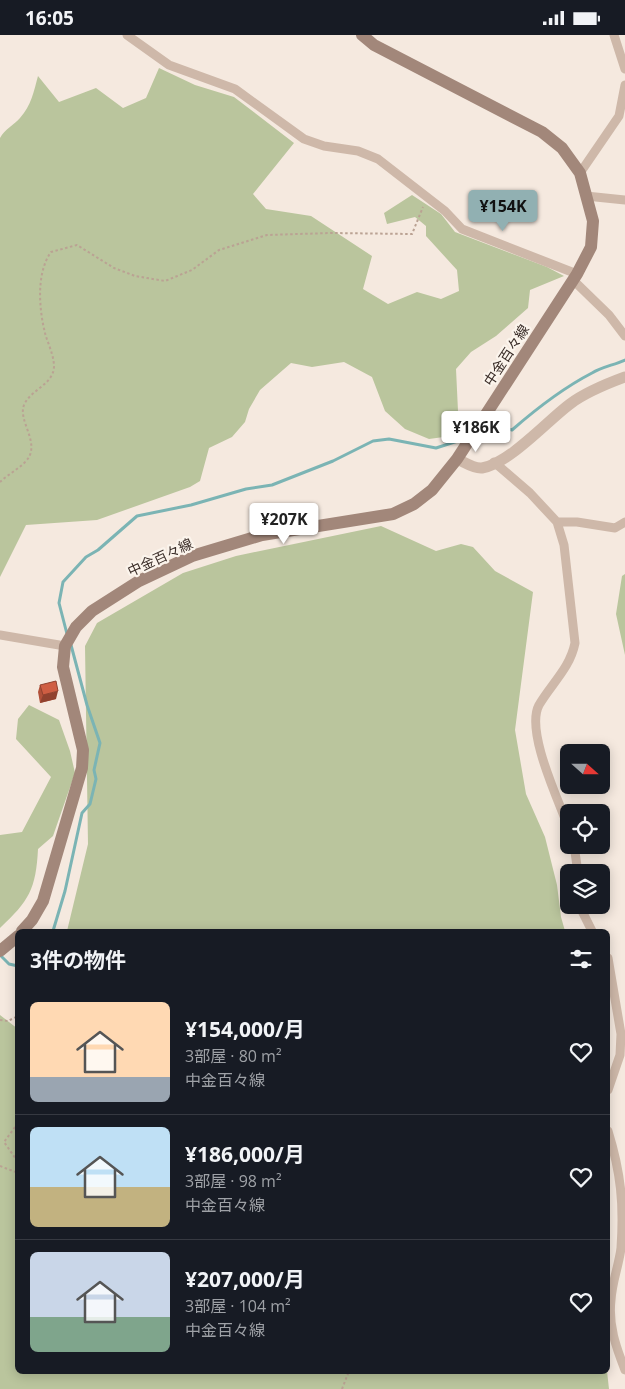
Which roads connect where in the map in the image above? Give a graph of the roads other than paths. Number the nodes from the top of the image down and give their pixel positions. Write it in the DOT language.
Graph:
graph roads {
  1 [pos="127,35"];
  2 [pos="362,35"];
  3 [pos="614,35"];
  4 [pos="625,69"];
  5 [pos="625,85"];
  6 [pos="580,173"];
  7 [pos="586,196"];
  8 [pos="625,200"];
  9 [pos="575,277"];
  10 [pos="625,336"];
  11 [pos="625,377"];
  12 [pos="460,454"];
  13 [pos="494,462"];
  14 [pos="557,522"];
  15 [pos="625,522"];
  16 [pos="0,635"];
  17 [pos="65,646"];
  18 [pos="560,804"];
  19 [pos="584,914"];
  20 [pos="24,929"];
  21 [pos="591,929"];
  22 [pos="15,939"];
  23 [pos="2,950"];
  24 [pos="610,970"];
  25 [pos="610,1084"];
  26 [pos="610,1139"];
  27 [pos="610,1321"];
  28 [pos="610,1321"];
  29 [pos="625,1370"];
  1 -- 9 [label="street"];
  2 -- 6 [label="main road, 中金百々線"];
  3 -- 4 [label="street"];
  5 -- 6 [label="street"];
  6 -- 7 [label="main road, 中金百々線"];
  7 -- 8 [label="street"];
  7 -- 9 [label="main road, 中金百々線"];
  9 -- 10 [label="street"];
  9 -- 12 [label="main road, 中金百々線"];
  11 -- 13 [label="street"];
  12 -- 13 [label="street"];
  12 -- 17 [label="main road, 中金百々線"];
  13 -- 14 [label="street"];
  14 -- 15 [label="street"];
  14 -- 18 [label="street"];
  16 -- 17 [label="street"];
  17 -- 20 [label="main road, 中金百々線"];
  19 -- 21 [label="street"];
  22 -- 23 [label="main road"];
  24 -- 25 [label="street"];
  26 -- 28 [label="street"];
  27 -- 29 [label="street"];
}
